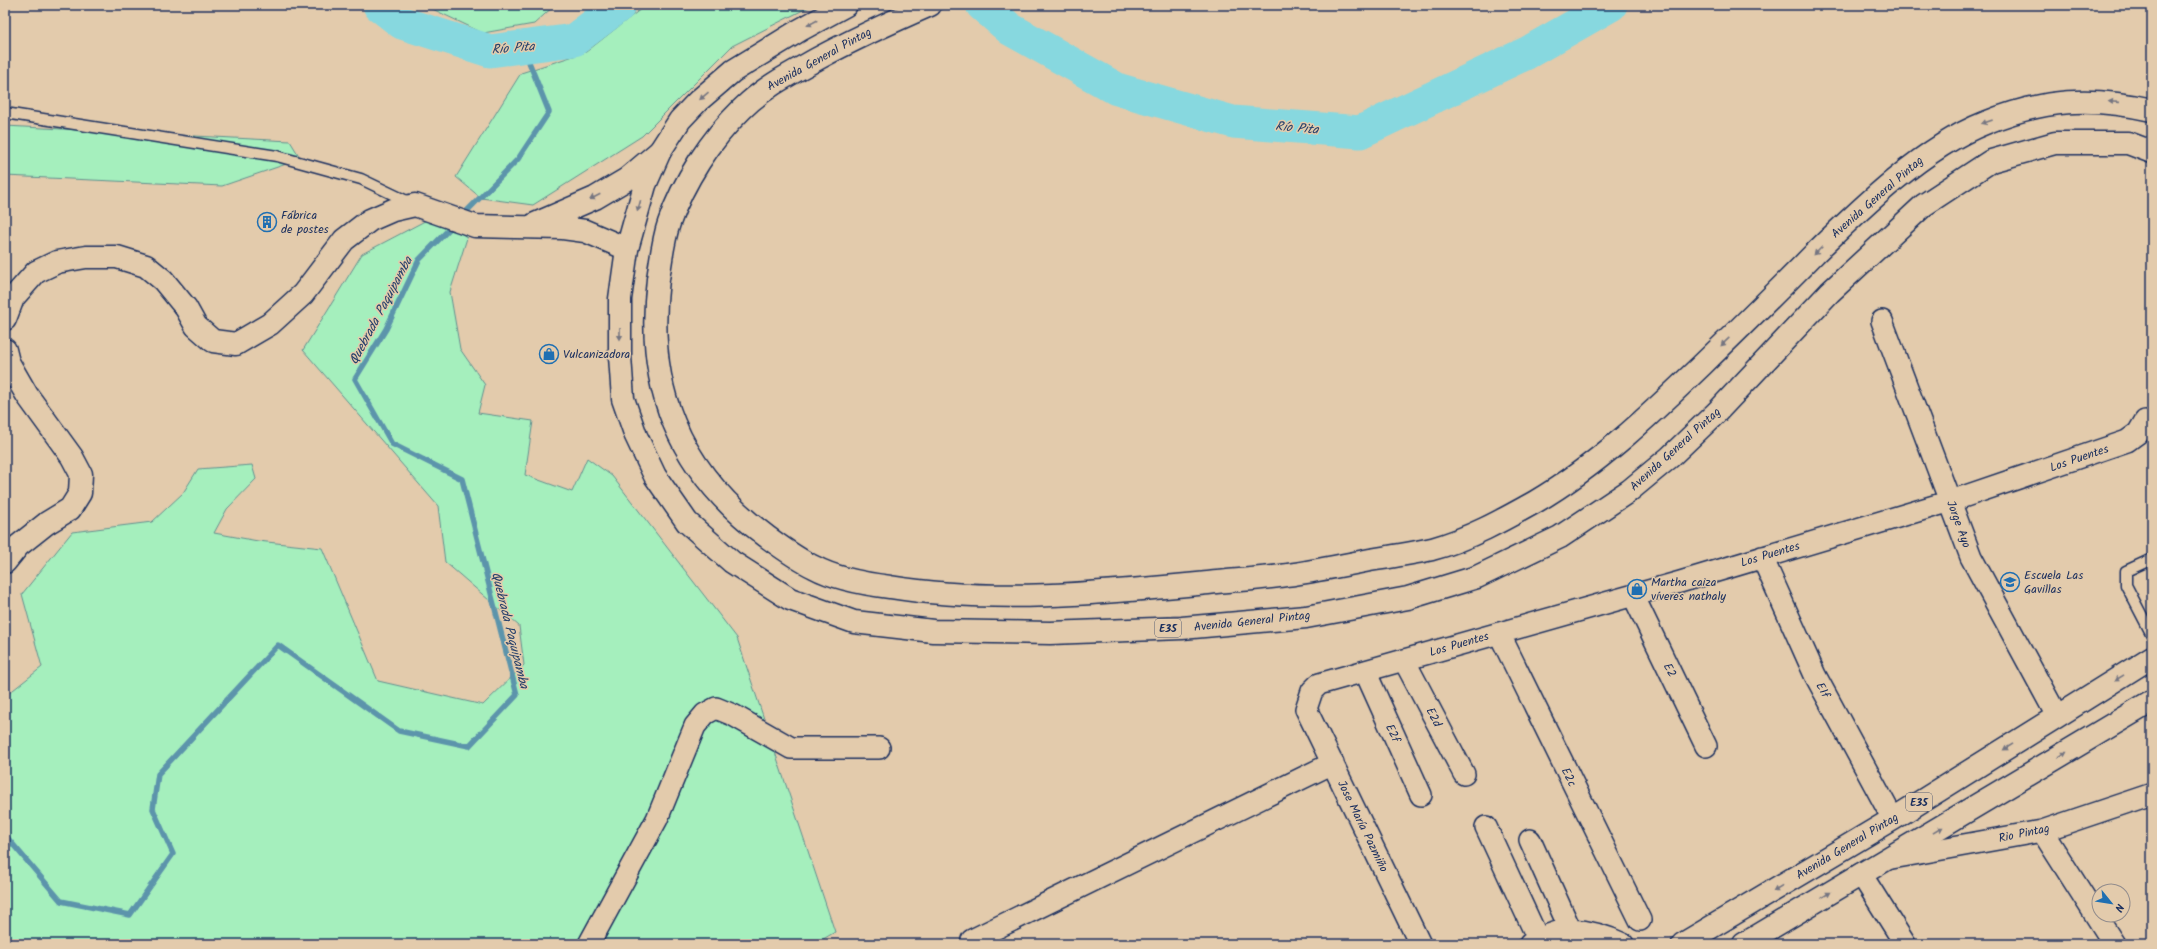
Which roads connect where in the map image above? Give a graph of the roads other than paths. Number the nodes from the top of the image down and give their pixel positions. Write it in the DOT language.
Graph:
graph roads {
  1 [pos="846,5"];
  2 [pos="930,5"];
  3 [pos="2152,110"];
  4 [pos="5,114"];
  5 [pos="660,151"];
  6 [pos="2152,152"];
  7 [pos="422,207"];
  8 [pos="530,226"];
  9 [pos="627,249"];
  10 [pos="5,319"];
  11 [pos="1882,321"];
  12 [pos="5,350"];
  13 [pos="2145,421"];
  14 [pos="1950,501"];
  15 [pos="1762,557"];
  16 [pos="2152,559"];
  17 [pos="5,562"];
  18 [pos="1633,595"];
  19 [pos="1499,633"];
  20 [pos="2152,635"];
  21 [pos="2152,657"];
  22 [pos="1404,660"];
  23 [pos="1365,671"];
  24 [pos="2152,701"];
  25 [pos="1306,708"];
  26 [pos="2057,716"];
  27 [pos="1706,746"];
  28 [pos="880,748"];
  29 [pos="1333,763"];
  30 [pos="1464,774"];
  31 [pos="2152,794"];
  32 [pos="1421,795"];
  33 [pos="1893,818"];
  34 [pos="1486,827"];
  35 [pos="2042,831"];
  36 [pos="1530,840"];
  37 [pos="1892,858"];
  38 [pos="1861,874"];
  39 [pos="1640,920"];
  40 [pos="1570,930"];
  41 [pos="972,940"];
  42 [pos="1534,941"];
  43 [pos="589,944"];
  44 [pos="1420,944"];
  45 [pos="1623,944"];
  46 [pos="1683,944"];
  47 [pos="1744,944"];
  48 [pos="1905,944"];
  49 [pos="2114,944"];
  1 -- 5 [label="main road, Avenida General Pintag / E35, one-way"];
  3 -- 2 [label="main road, Avenida General Pintag, one-way"];
  4 -- 7 [label="lane"];
  5 -- 8 [label="main road, one-way"];
  5 -- 9 [label="main road, Avenida General Pintag / E35, one-way"];
  9 -- 6 [label="main road, Avenida General Pintag / E35, one-way"];
  7 -- 8 [label="main road"];
  7 -- 10 [label="main road"];
  8 -- 9 [label="main road"];
  11 -- 14 [label="street, Jorge Ayo"];
  12 -- 17 [label="main road"];
  13 -- 14 [label="street, Los Puentes"];
  14 -- 15 [label="street, Los Puentes"];
  14 -- 26 [label="street, Jorge Ayo"];
  15 -- 18 [label="street, Los Puentes"];
  15 -- 33 [label="street, E1f"];
  16 -- 20 [label="lane"];
  18 -- 19 [label="street, Los Puentes"];
  18 -- 27 [label="street, E2"];
  19 -- 22 [label="street, Los Puentes"];
  19 -- 39 [label="street, E2c"];
  21 -- 26 [label="main road, Avenida General Pintag / E35, one-way"];
  22 -- 23 [label="street, Los Puentes"];
  22 -- 30 [label="street, E2d"];
  23 -- 25 [label="street, Los Puentes"];
  23 -- 32 [label="street, E2f"];
  37 -- 24 [label="main road, one-way"];
  25 -- 29 [label="street, Jose María Pazmiño"];
  26 -- 33 [label="main road, Avenida General Pintag / E35, one-way"];
  28 -- 43 [label="street"];
  29 -- 41 [label="street"];
  29 -- 44 [label="street, Jose María Pazmiño"];
  31 -- 35 [label="street, Rio Pintag"];
  33 -- 46 [label="main road, Avenida General Pintag / E35, one-way"];
  34 -- 42 [label="street"];
  35 -- 37 [label="street, Rio Pintag"];
  35 -- 49 [label="street"];
  36 -- 40 [label="street"];
  37 -- 38 [label="main road"];
  47 -- 38 [label="main road, one-way"];
  38 -- 48 [label="street"];
  40 -- 42 [label="street"];
  40 -- 45 [label="street"];
}
